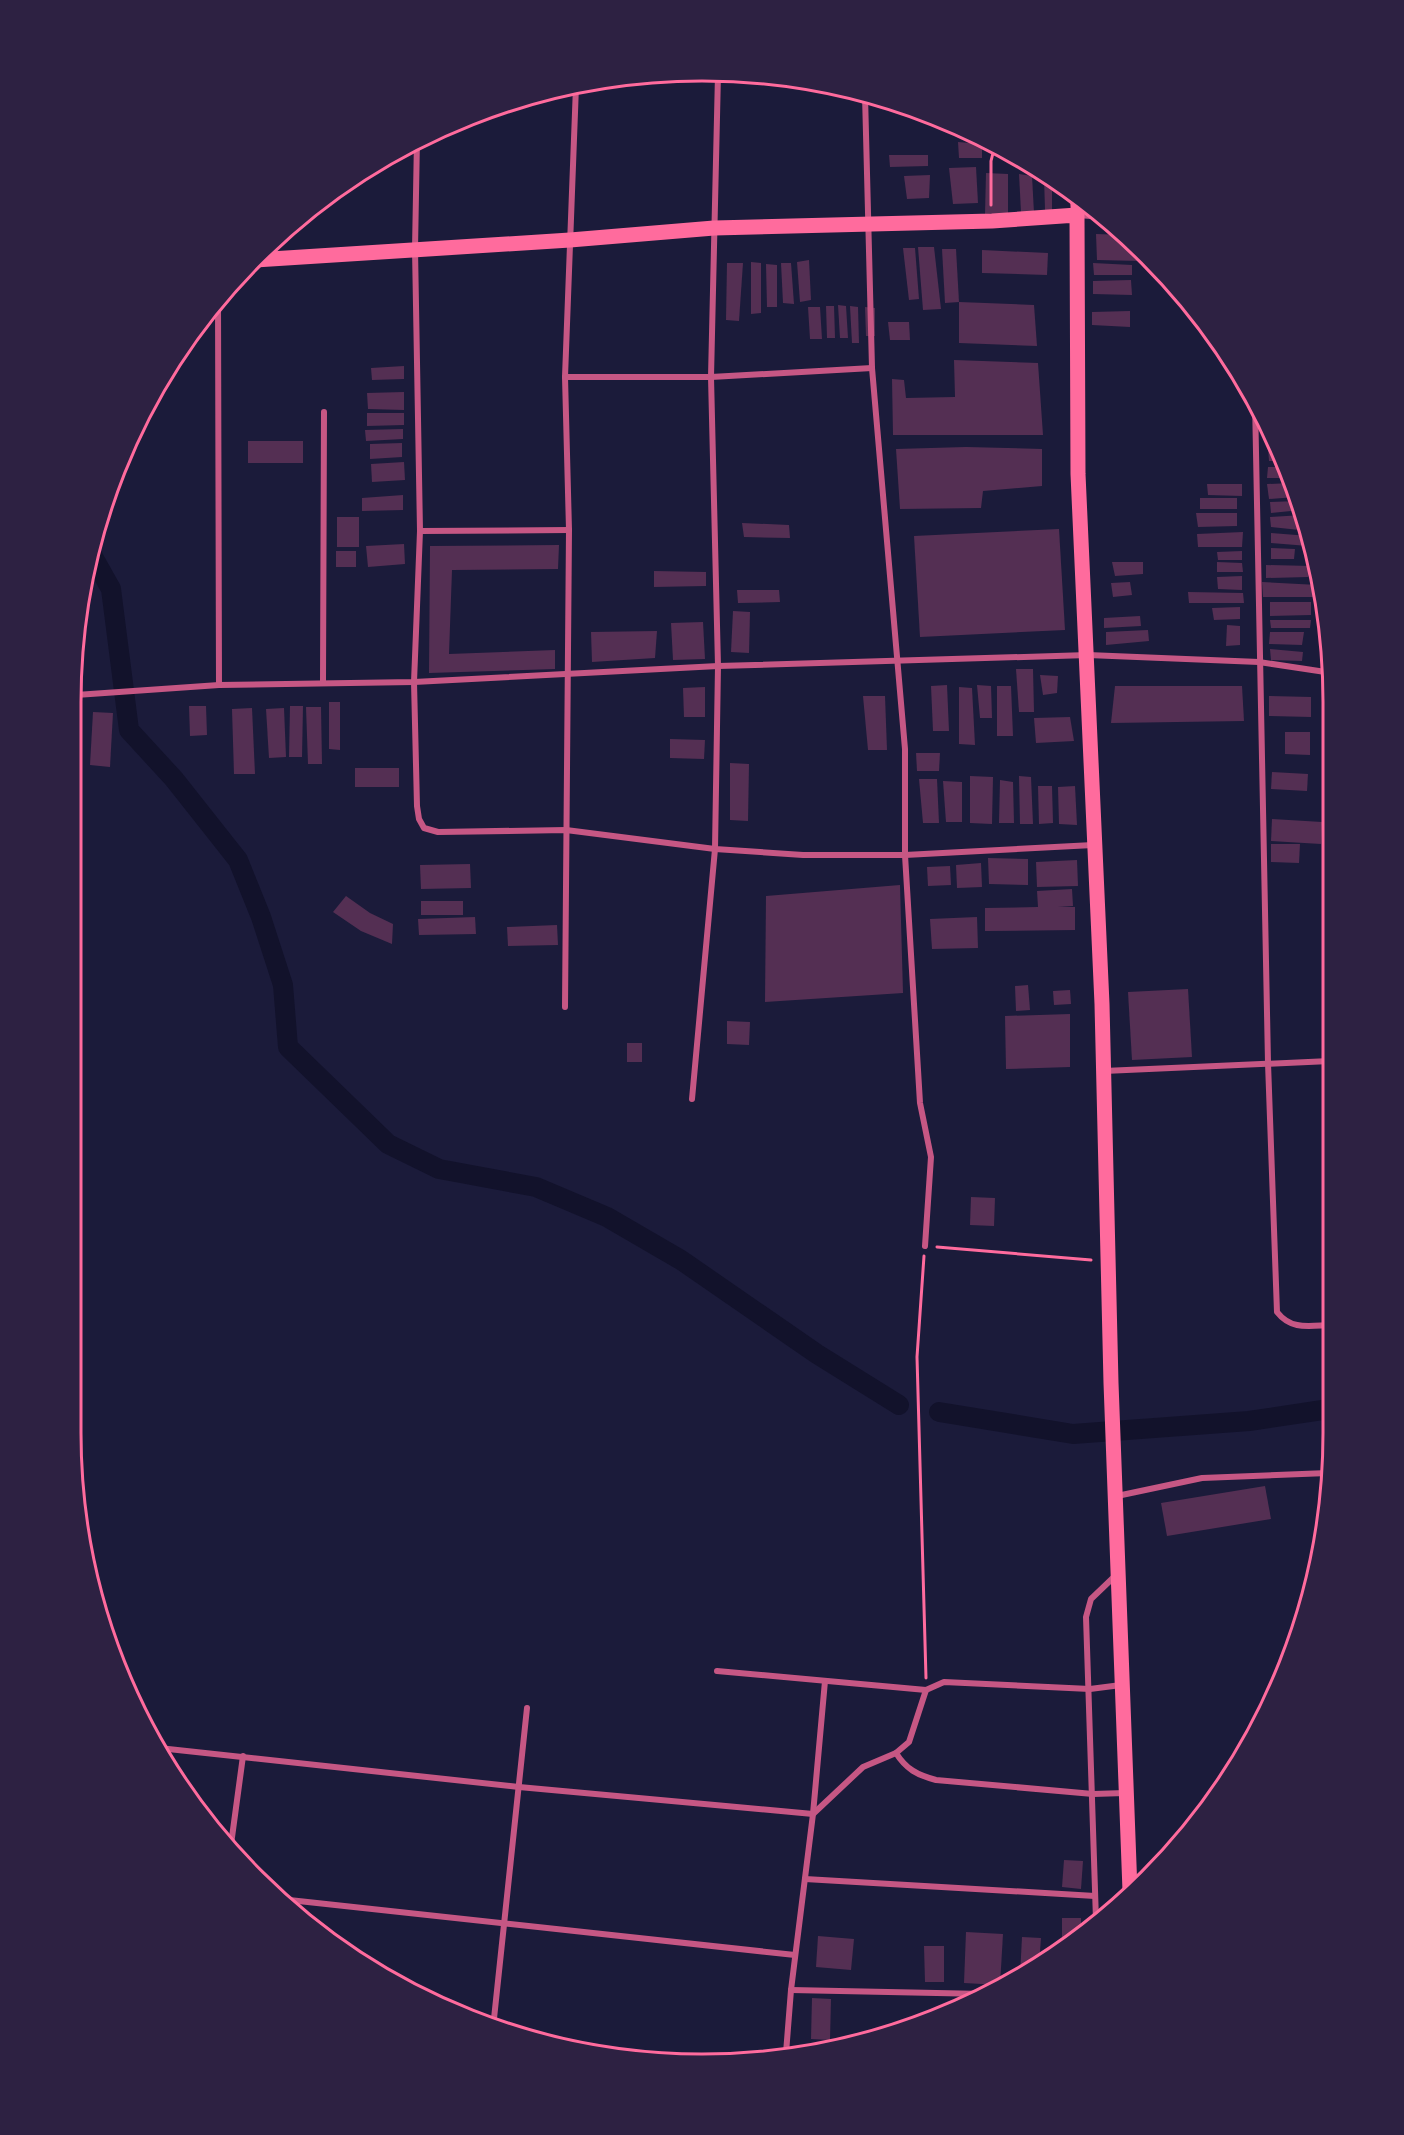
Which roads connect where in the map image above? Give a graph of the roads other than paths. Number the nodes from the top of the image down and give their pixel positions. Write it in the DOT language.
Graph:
graph roads {
  1 [pos="718,81"];
  2 [pos="576,94"];
  3 [pos="865,103"];
  4 [pos="417,151"];
  5 [pos="1077,207"];
  6 [pos="1077,215"];
  7 [pos="1088,216"];
  8 [pos="868,223"];
  9 [pos="714,228"];
  10 [pos="570,240"];
  11 [pos="415,249"];
  12 [pos="267,259"];
  13 [pos="218,313"];
  14 [pos="872,368"];
  15 [pos="565,377"];
  16 [pos="711,377"];
  17 [pos="324,412"];
  18 [pos="1255,420"];
  19 [pos="568,530"];
  20 [pos="420,531"];
  21 [pos="1088,655"];
  22 [pos="898,660"];
  23 [pos="1259,662"];
  24 [pos="718,666"];
  25 [pos="1322,672"];
  26 [pos="567,676"];
  27 [pos="414,682"];
  28 [pos="323,683"];
  29 [pos="219,686"];
  30 [pos="81,695"];
  31 [pos="566,830"];
  32 [pos="1094,844"];
  33 [pos="715,849"];
  34 [pos="905,855"];
  35 [pos="564,1007"];
  36 [pos="1323,1061"];
  37 [pos="1268,1063"];
  38 [pos="1104,1071"];
  39 [pos="692,1099"];
  40 [pos="925,1246"];
  41 [pos="1323,1325"];
  42 [pos="1322,1473"];
  43 [pos="1117,1496"];
  44 [pos="1118,1574"];
  45 [pos="717,1671"];
  46 [pos="825,1681"];
  47 [pos="1121,1685"];
  48 [pos="1089,1689"];
  49 [pos="926,1690"];
  50 [pos="527,1708"];
  51 [pos="167,1749"];
  52 [pos="896,1753"];
  53 [pos="243,1756"];
  54 [pos="519,1787"];
  55 [pos="1125,1793"];
  56 [pos="1093,1794"];
  57 [pos="813,1814"];
  58 [pos="232,1838"];
  59 [pos="805,1878"];
  60 [pos="1135,1878"];
  61 [pos="1095,1896"];
  62 [pos="294,1900"];
  63 [pos="1096,1913"];
  64 [pos="504,1923"];
  65 [pos="795,1955"];
  66 [pos="791,1990"];
  67 [pos="969,1994"];
  68 [pos="494,2018"];
  69 [pos="786,2048"];
  1 -- 9 [label="street"];
  2 -- 10 [label="street"];
  3 -- 8 [label="street"];
  4 -- 11 [label="street"];
  5 -- 6 [label="main road"];
  6 -- 7 [label="street"];
  6 -- 8 [label="main road"];
  6 -- 21 [label="main road"];
  8 -- 9 [label="main road"];
  8 -- 14 [label="street"];
  9 -- 10 [label="main road"];
  9 -- 16 [label="street"];
  10 -- 11 [label="main road"];
  10 -- 15 [label="street"];
  11 -- 12 [label="main road"];
  11 -- 20 [label="street"];
  13 -- 29 [label="street"];
  14 -- 16 [label="street"];
  14 -- 22 [label="street"];
  15 -- 16 [label="street"];
  15 -- 19 [label="street"];
  16 -- 24 [label="street"];
  17 -- 28 [label="street"];
  18 -- 23 [label="street"];
  19 -- 20 [label="street"];
  19 -- 26 [label="street"];
  20 -- 27 [label="street"];
  21 -- 22 [label="street"];
  21 -- 23 [label="street"];
  21 -- 32 [label="main road"];
  22 -- 24 [label="street"];
  22 -- 34 [label="street"];
  23 -- 25 [label="street"];
  23 -- 37 [label="street"];
  24 -- 26 [label="street"];
  24 -- 33 [label="street"];
  26 -- 27 [label="street"];
  26 -- 31 [label="street"];
  27 -- 28 [label="street"];
  27 -- 31 [label="street"];
  28 -- 29 [label="street"];
  29 -- 30 [label="street"];
  31 -- 33 [label="street"];
  31 -- 35 [label="street"];
  32 -- 34 [label="street"];
  32 -- 38 [label="main road"];
  33 -- 34 [label="street"];
  33 -- 39 [label="street"];
  34 -- 40 [label="street"];
  36 -- 37 [label="street"];
  37 -- 38 [label="street"];
  37 -- 41 [label="street"];
  38 -- 43 [label="main road"];
  42 -- 43 [label="street"];
  43 -- 44 [label="main road"];
  44 -- 47 [label="main road"];
  44 -- 48 [label="street"];
  45 -- 46 [label="street"];
  46 -- 49 [label="street"];
  46 -- 57 [label="street"];
  47 -- 48 [label="street"];
  47 -- 55 [label="main road"];
  48 -- 49 [label="street"];
  48 -- 56 [label="street"];
  49 -- 52 [label="street"];
  50 -- 54 [label="street"];
  51 -- 53 [label="street"];
  52 -- 56 [label="street"];
  52 -- 57 [label="street"];
  53 -- 54 [label="street"];
  53 -- 58 [label="street"];
  54 -- 57 [label="street"];
  54 -- 64 [label="street"];
  55 -- 56 [label="street"];
  55 -- 60 [label="main road"];
  56 -- 61 [label="street"];
  57 -- 59 [label="street"];
  59 -- 61 [label="street"];
  59 -- 65 [label="street"];
  61 -- 63 [label="street"];
  62 -- 64 [label="street"];
  64 -- 65 [label="street"];
  64 -- 68 [label="street"];
  65 -- 66 [label="street"];
  66 -- 67 [label="street"];
  66 -- 69 [label="street"];
}
